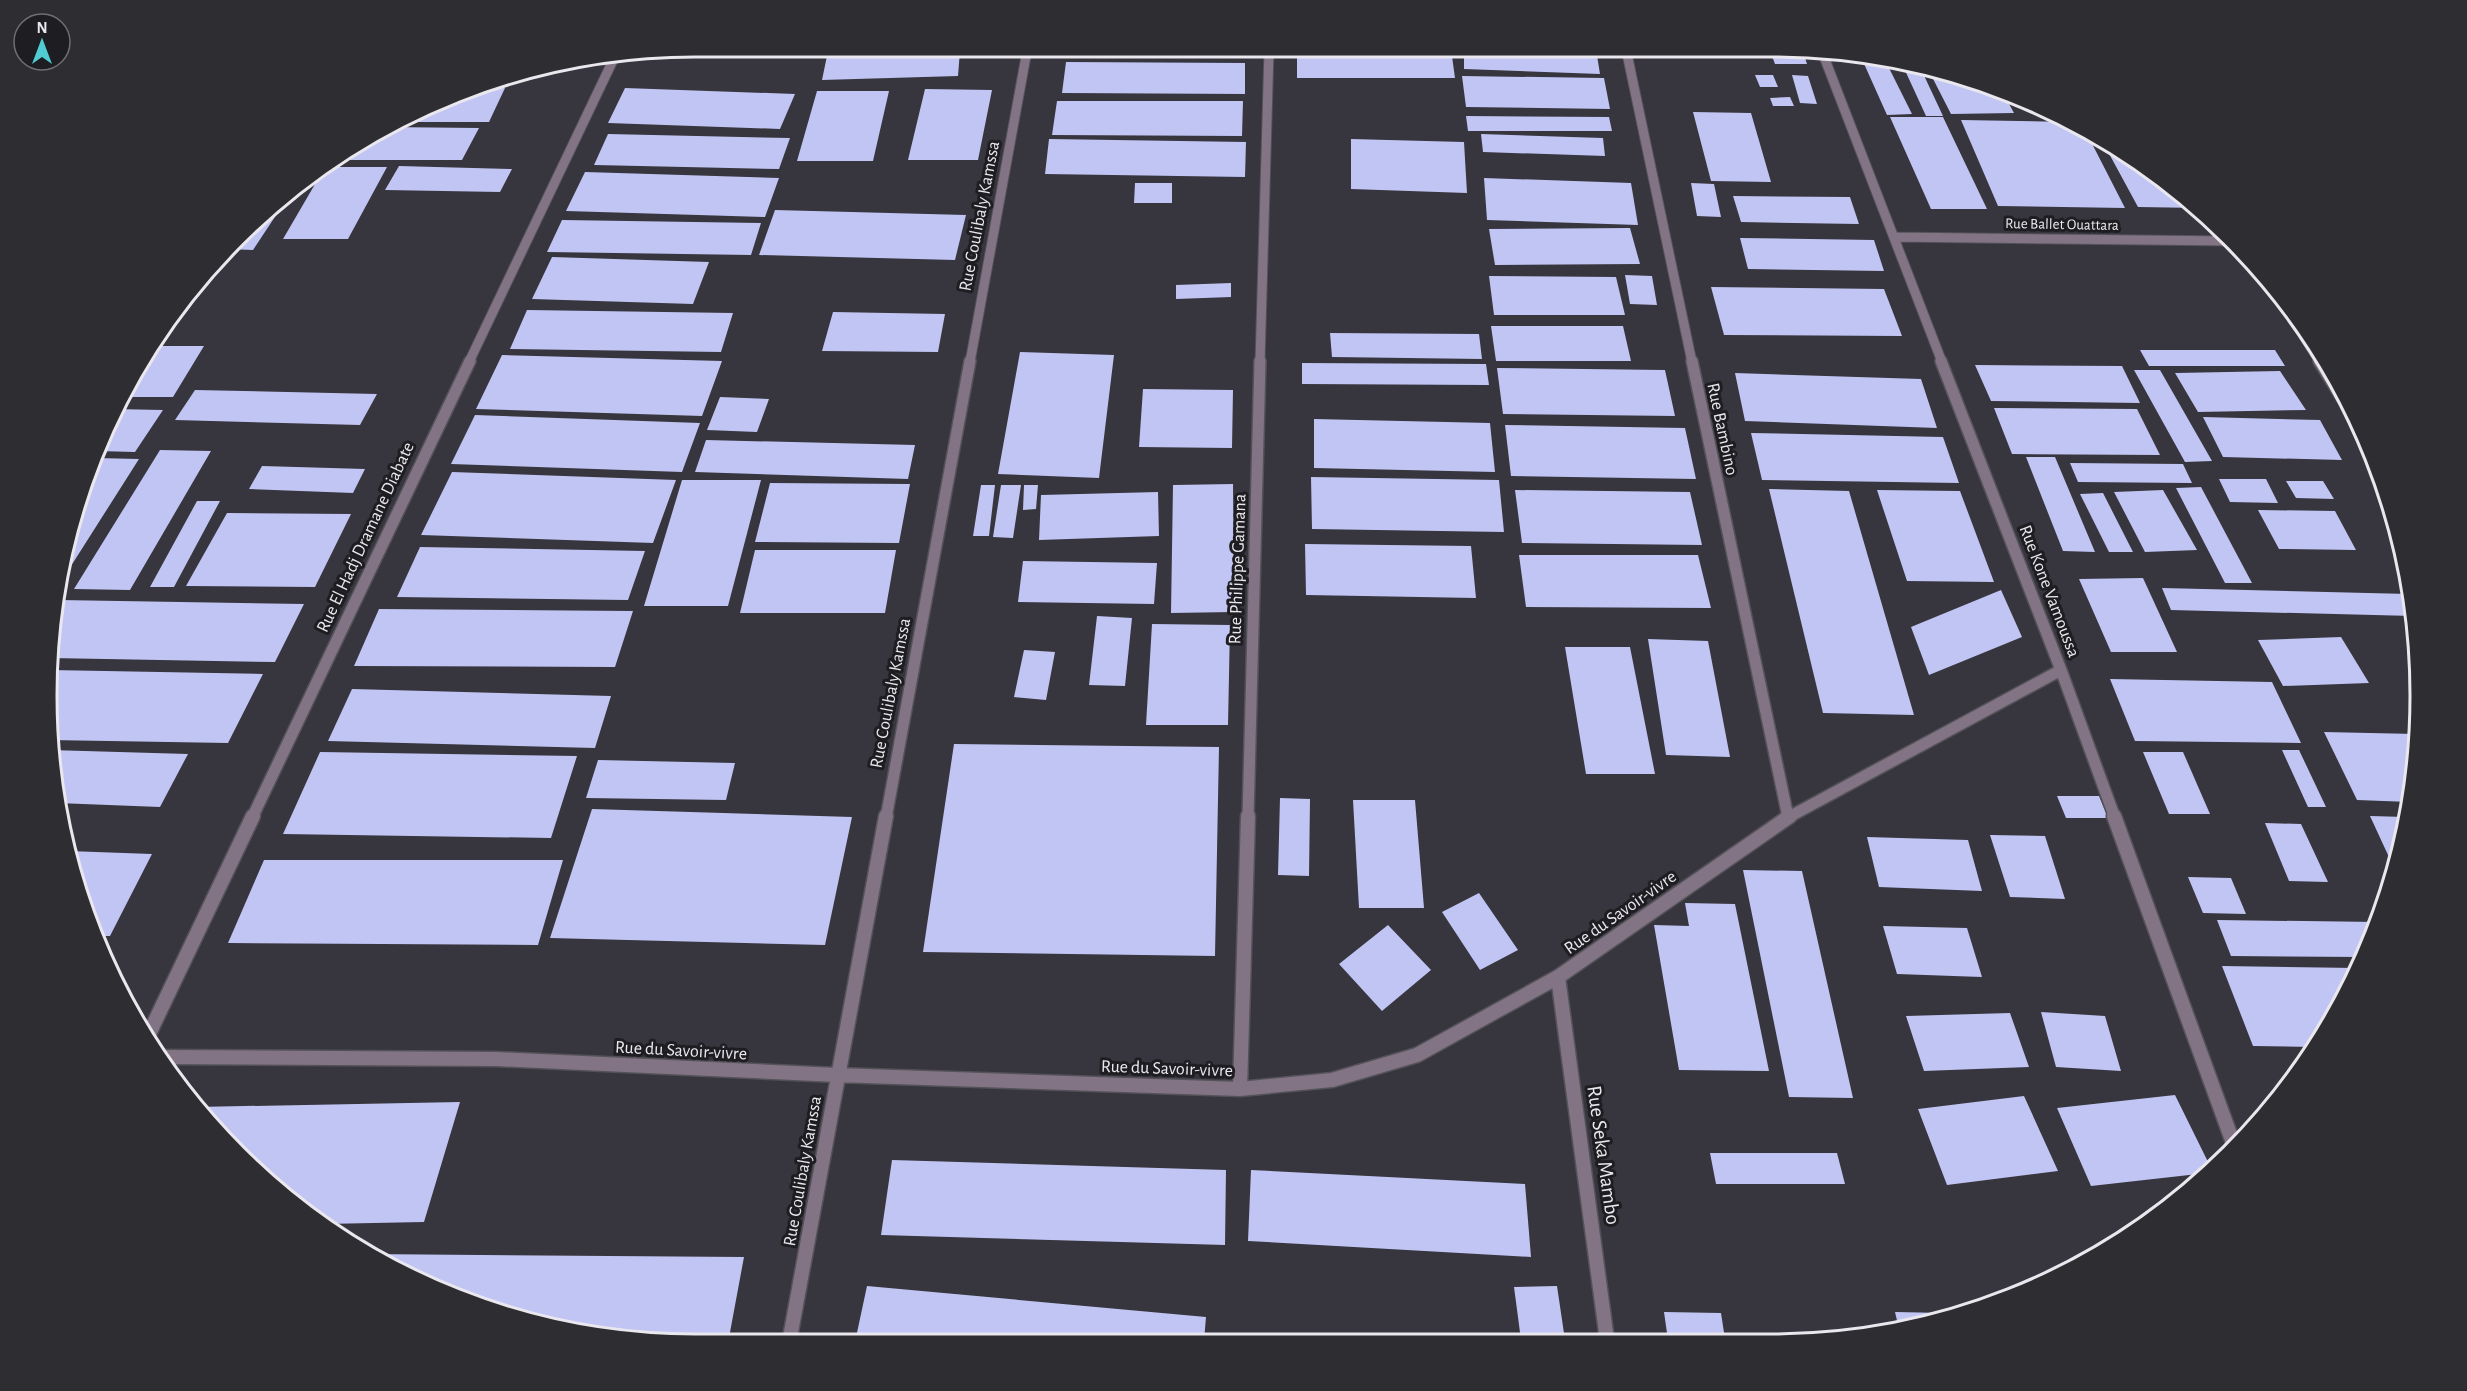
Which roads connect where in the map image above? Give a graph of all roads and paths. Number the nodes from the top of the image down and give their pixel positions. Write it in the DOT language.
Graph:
graph roads {
  1 [pos="1026,57"];
  2 [pos="1269,57"];
  3 [pos="1628,57"];
  4 [pos="1825,59"];
  5 [pos="612,62"];
  6 [pos="1894,237"];
  7 [pos="2220,241"];
  8 [pos="2061,670"];
  9 [pos="1788,817"];
  10 [pos="1558,977"];
  11 [pos="152,1029"];
  12 [pos="170,1057"];
  13 [pos="837,1075"];
  14 [pos="1240,1089"];
  15 [pos="2231,1138"];
  16 [pos="791,1334"];
  17 [pos="1606,1334"];
  1 -- 13 [label="street, Rue Coulibaly Kamssa"];
  2 -- 14 [label="street, Rue Philippe Gamana"];
  3 -- 9 [label="street, Rue Bambino"];
  4 -- 6 [label="street, Rue Kone Vamoussa"];
  5 -- 11 [label="street, Rue El Hadj Dramane Diabate"];
  6 -- 7 [label="street, Rue Ballet Ouattara"];
  6 -- 8 [label="street, Rue Kone Vamoussa"];
  8 -- 9 [label="street, Rue du Savoir-vivre"];
  8 -- 15 [label="street, Rue Kone Vamoussa"];
  9 -- 10 [label="street, Rue du Savoir-vivre"];
  10 -- 14 [label="street, Rue du Savoir-vivre"];
  10 -- 17 [label="street, Rue Seka Mambo"];
  12 -- 13 [label="street, Rue du Savoir-vivre"];
  13 -- 14 [label="street, Rue du Savoir-vivre"];
  13 -- 16 [label="street, Rue Coulibaly Kamssa"];
}
